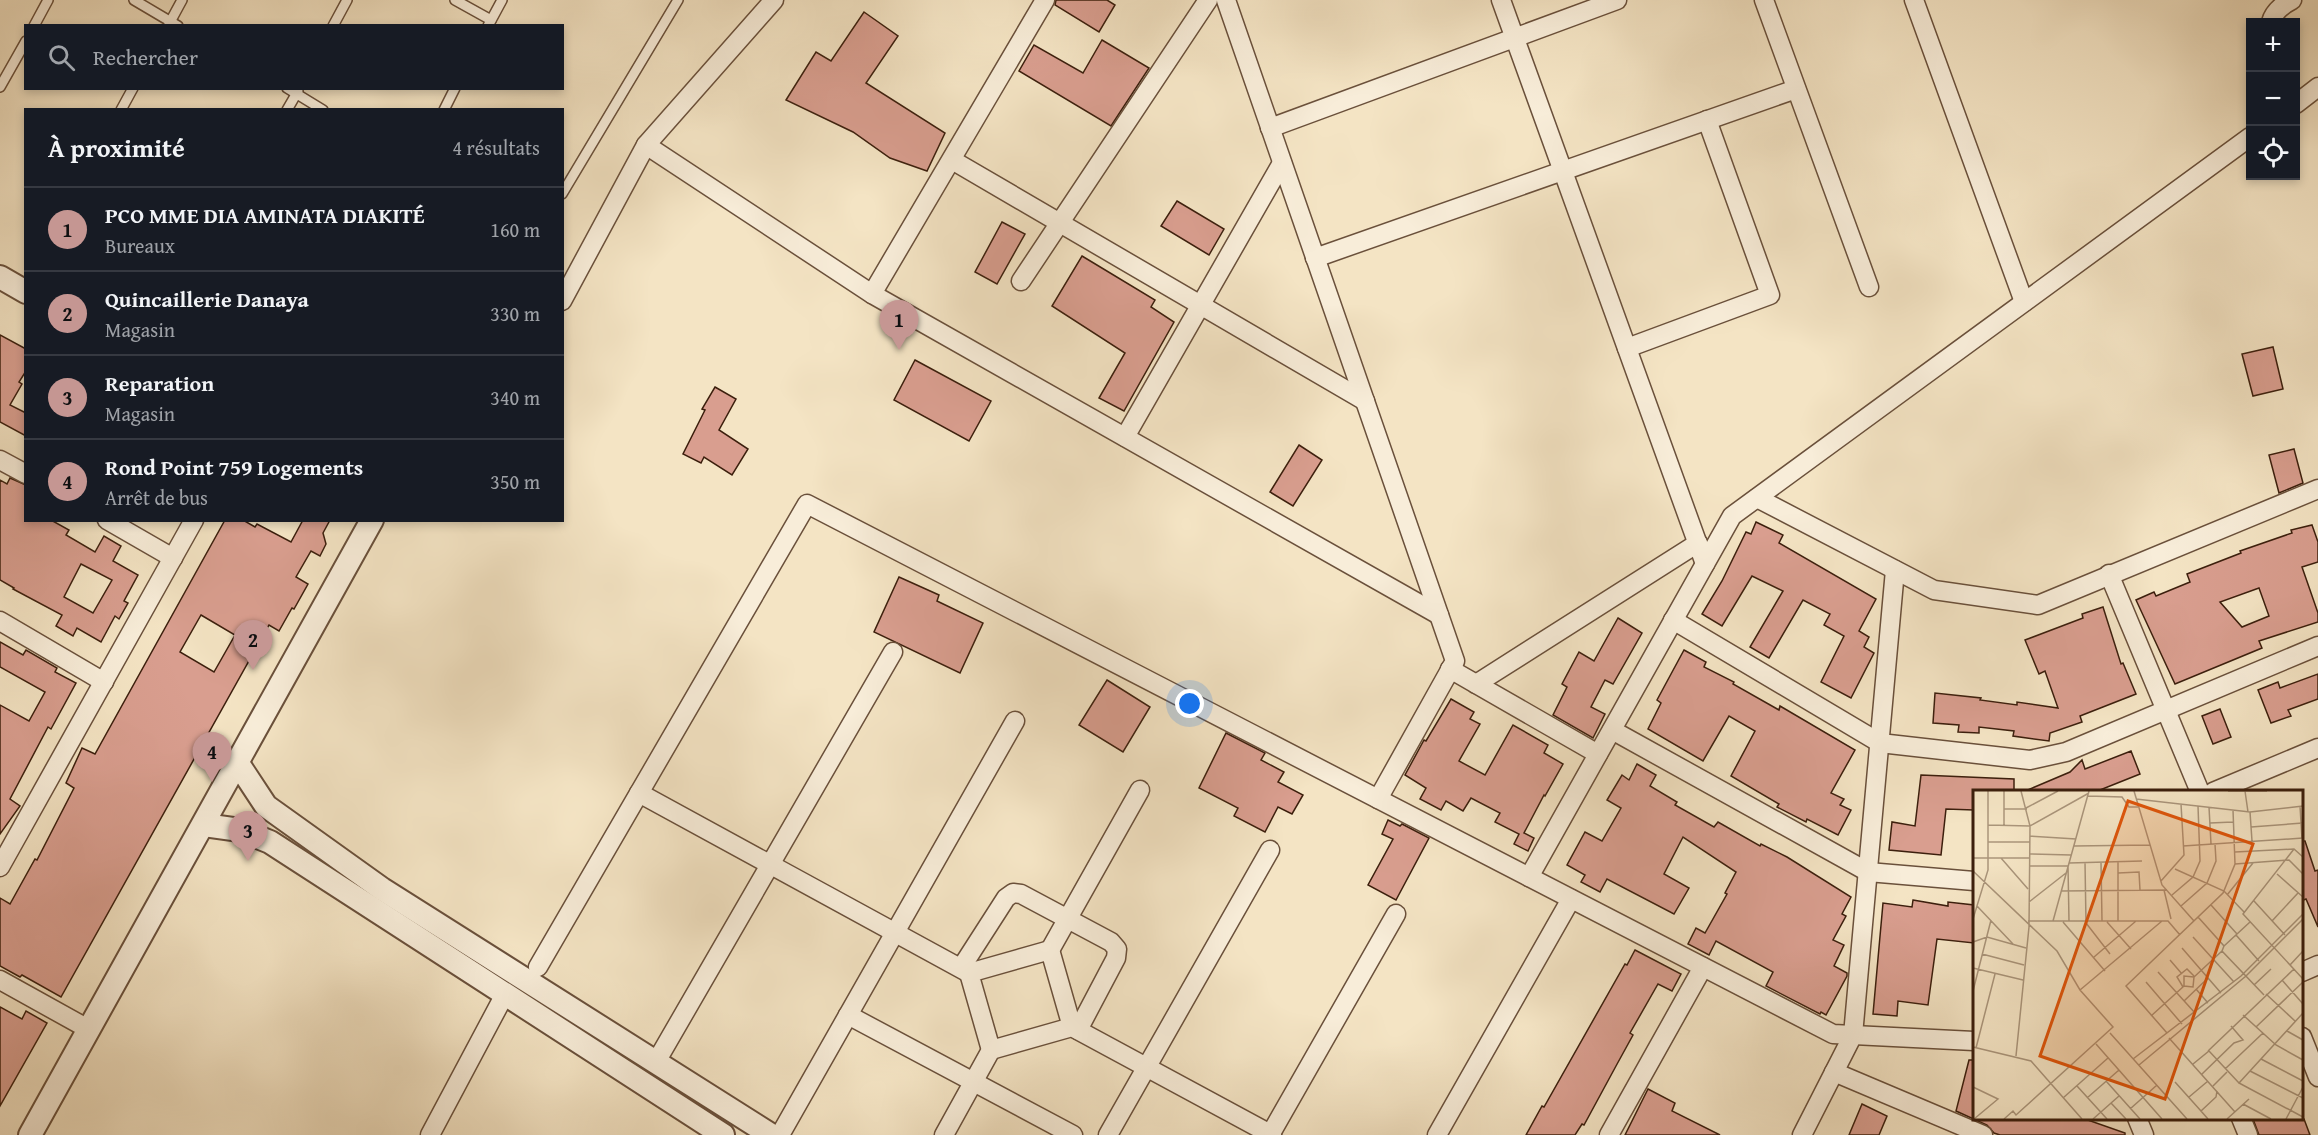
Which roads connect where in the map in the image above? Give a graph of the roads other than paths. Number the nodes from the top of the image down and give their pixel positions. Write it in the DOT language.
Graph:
graph roads {
  1 [pos="48,0"];
  2 [pos="134,0"];
  3 [pos="182,0"];
  4 [pos="347,0"];
  5 [pos="455,0"];
  6 [pos="502,0"];
  7 [pos="678,0"];
  8 [pos="774,0"];
  9 [pos="1045,0"];
  10 [pos="1208,0"];
  11 [pos="1226,0"];
  12 [pos="1501,0"];
  13 [pos="1617,0"];
  14 [pos="1764,0"];
  15 [pos="1914,0"];
  16 [pos="2292,0"];
  17 [pos="2272,18"];
  18 [pos="490,23"];
  19 [pos="35,24"];
  20 [pos="172,24"];
  21 [pos="334,24"];
  22 [pos="1515,38"];
  23 [pos="24,45"];
  24 [pos="0,87"];
  25 [pos="2318,87"];
  26 [pos="1796,89"];
  27 [pos="132,90"];
  28 [pos="454,90"];
  29 [pos="298,91"];
  30 [pos="2300,96"];
  31 [pos="122,108"];
  32 [pos="288,108"];
  33 [pos="320,108"];
  34 [pos="445,108"];
  35 [pos="1707,120"];
  36 [pos="1270,128"];
  37 [pos="2246,139"];
  38 [pos="646,145"];
  39 [pos="952,160"];
  40 [pos="1282,163"];
  41 [pos="1563,171"];
  42 [pos="564,191"];
  43 [pos="1059,223"];
  44 [pos="1315,258"];
  45 [pos="0,277"];
  46 [pos="1021,281"];
  47 [pos="1869,287"];
  48 [pos="24,291"];
  49 [pos="872,294"];
  50 [pos="564,297"];
  51 [pos="2024,302"];
  52 [pos="1201,305"];
  53 [pos="1627,348"];
  54 [pos="1365,401"];
  55 [pos="1125,438"];
  56 [pos="0,460"];
  57 [pos="24,473"];
  58 [pos="2318,489"];
  59 [pos="1757,498"];
  60 [pos="110,522"];
  61 [pos="193,522"];
  62 [pos="371,522"];
  63 [pos="1698,543"];
  64 [pos="173,558"];
  65 [pos="1705,564"];
  66 [pos="1895,570"];
  67 [pos="2109,574"];
  68 [pos="1439,615"];
  69 [pos="1673,620"];
  70 [pos="0,621"];
  71 [pos="2318,646"];
  72 [pos="893,652"];
  73 [pos="1450,669"];
  74 [pos="104,682"];
  75 [pos="1476,684"];
  76 [pos="2166,710"];
  77 [pos="1015,721"];
  78 [pos="1612,730"];
  79 [pos="1880,743"];
  80 [pos="2318,748"];
  81 [pos="1598,754"];
  82 [pos="237,762"];
  83 [pos="1140,790"];
  84 [pos="2199,790"];
  85 [pos="2218,790"];
  86 [pos="639,793"];
  87 [pos="1378,799"];
  88 [pos="204,825"];
  89 [pos="1270,850"];
  90 [pos="770,865"];
  91 [pos="0,867"];
  92 [pos="1868,872"];
  93 [pos="1529,877"];
  94 [pos="1973,881"];
  95 [pos="1571,899"];
  96 [pos="1396,914"];
  97 [pos="1067,919"];
  98 [pos="895,933"];
  99 [pos="1050,950"];
  100 [pos="2318,965"];
  101 [pos="538,967"];
  102 [pos="1703,967"];
  103 [pos="965,971"];
  104 [pos="2303,971"];
  105 [pos="0,980"];
  106 [pos="505,994"];
  107 [pos="848,1015"];
  108 [pos="1075,1029"];
  109 [pos="90,1030"];
  110 [pos="1853,1035"];
  111 [pos="1973,1041"];
  112 [pos="2303,1043"];
  113 [pos="991,1050"];
  114 [pos="656,1062"];
  115 [pos="1147,1067"];
  116 [pos="1834,1072"];
  117 [pos="2318,1077"];
  118 [pos="974,1082"];
  119 [pos="2137,1120"];
  120 [pos="2241,1120"];
  121 [pos="30,1135"];
  122 [pos="430,1135"];
  123 [pos="723,1135"];
  124 [pos="771,1135"];
  125 [pos="780,1135"];
  126 [pos="944,1135"];
  127 [pos="1073,1135"];
  128 [pos="1108,1135"];
  129 [pos="1271,1135"];
  130 [pos="1437,1135"];
  131 [pos="1609,1135"];
  132 [pos="1802,1135"];
  133 [pos="1983,1135"];
  134 [pos="2144,1135"];
  135 [pos="2248,1135"];
  1 -- 19 [label="lane"];
  2 -- 20 [label="lane"];
  3 -- 20 [label="lane"];
  4 -- 21 [label="lane"];
  5 -- 18 [label="lane"];
  6 -- 18 [label="lane"];
  7 -- 42 [label="lane"];
  8 -- 38 [label="street"];
  9 -- 39 [label="street"];
  10 -- 43 [label="street"];
  11 -- 36 [label="street"];
  12 -- 22 [label="street"];
  13 -- 22 [label="street"];
  14 -- 26 [label="street"];
  15 -- 51 [label="street"];
  16 -- 17 [label="street"];
  22 -- 36 [label="street"];
  22 -- 41 [label="street"];
  23 -- 24 [label="lane"];
  25 -- 30 [label="street"];
  26 -- 35 [label="street"];
  26 -- 47 [label="street"];
  27 -- 31 [label="lane"];
  28 -- 34 [label="lane"];
  29 -- 32 [label="lane"];
  29 -- 33 [label="lane"];
  35 -- 41 [label="street"];
  35 -- 53 [label="street"];
  36 -- 40 [label="street"];
  37 -- 51 [label="street"];
  38 -- 49 [label="street"];
  38 -- 50 [label="street"];
  39 -- 43 [label="street"];
  39 -- 49 [label="street"];
  40 -- 44 [label="street"];
  40 -- 52 [label="street"];
  41 -- 44 [label="street"];
  41 -- 53 [label="street"];
  43 -- 46 [label="street"];
  43 -- 52 [label="street"];
  44 -- 54 [label="street"];
  45 -- 48 [label="street"];
  49 -- 55 [label="street"];
  51 -- 59 [label="street"];
  52 -- 54 [label="street"];
  52 -- 55 [label="street"];
  53 -- 63 [label="street"];
  54 -- 68 [label="street"];
  55 -- 68 [label="street"];
  56 -- 57 [label="street"];
  58 -- 67 [label="street"];
  59 -- 65 [label="street"];
  59 -- 66 [label="street"];
  60 -- 64 [label="street"];
  61 -- 64 [label="street"];
  62 -- 82 [label="street"];
  63 -- 65 [label="street"];
  63 -- 75 [label="street"];
  64 -- 74 [label="street"];
  65 -- 69 [label="street"];
  66 -- 67 [label="street"];
  66 -- 79 [label="street"];
  67 -- 76 [label="street"];
  68 -- 73 [label="street"];
  69 -- 78 [label="street"];
  69 -- 79 [label="street"];
  70 -- 74 [label="street"];
  71 -- 76 [label="street"];
  72 -- 90 [label="street"];
  73 -- 75 [label="street"];
  73 -- 87 [label="street"];
  74 -- 91 [label="street"];
  75 -- 81 [label="street"];
  76 -- 79 [label="street"];
  76 -- 84 [label="street"];
  77 -- 98 [label="street"];
  78 -- 81 [label="street"];
  78 -- 92 [label="street"];
  79 -- 92 [label="street"];
  80 -- 85 [label="street"];
  81 -- 93 [label="street"];
  82 -- 88 [label="street"];
  82 -- 114 [label="street"];
  83 -- 97 [label="street"];
  86 -- 87 [label="street"];
  86 -- 90 [label="street"];
  86 -- 101 [label="street"];
  87 -- 93 [label="street"];
  88 -- 106 [label="street"];
  88 -- 109 [label="street"];
  89 -- 115 [label="street"];
  90 -- 98 [label="street"];
  90 -- 114 [label="street"];
  92 -- 94 [label="street"];
  92 -- 110 [label="street"];
  93 -- 95 [label="street"];
  95 -- 102 [label="street"];
  95 -- 130 [label="street"];
  96 -- 129 [label="street"];
  97 -- 99 [label="street"];
  97 -- 103 [label="street"];
  97 -- 108 [label="street"];
  98 -- 103 [label="street"];
  98 -- 107 [label="street"];
  99 -- 103 [label="street"];
  99 -- 108 [label="street"];
  100 -- 104 [label="street"];
  102 -- 110 [label="street"];
  102 -- 131 [label="street"];
  103 -- 113 [label="street"];
  105 -- 109 [label="street"];
  106 -- 122 [label="street"];
  106 -- 123 [label="street"];
  107 -- 118 [label="street"];
  107 -- 125 [label="street"];
  108 -- 113 [label="street"];
  108 -- 115 [label="street"];
  109 -- 121 [label="street"];
  110 -- 111 [label="street"];
  110 -- 116 [label="street"];
  112 -- 117 [label="street"];
  113 -- 118 [label="street"];
  114 -- 124 [label="street"];
  115 -- 128 [label="street"];
  115 -- 129 [label="street"];
  116 -- 132 [label="street"];
  116 -- 133 [label="street"];
  118 -- 126 [label="street"];
  118 -- 127 [label="street"];
  119 -- 134 [label="street"];
  120 -- 135 [label="street"];
}
